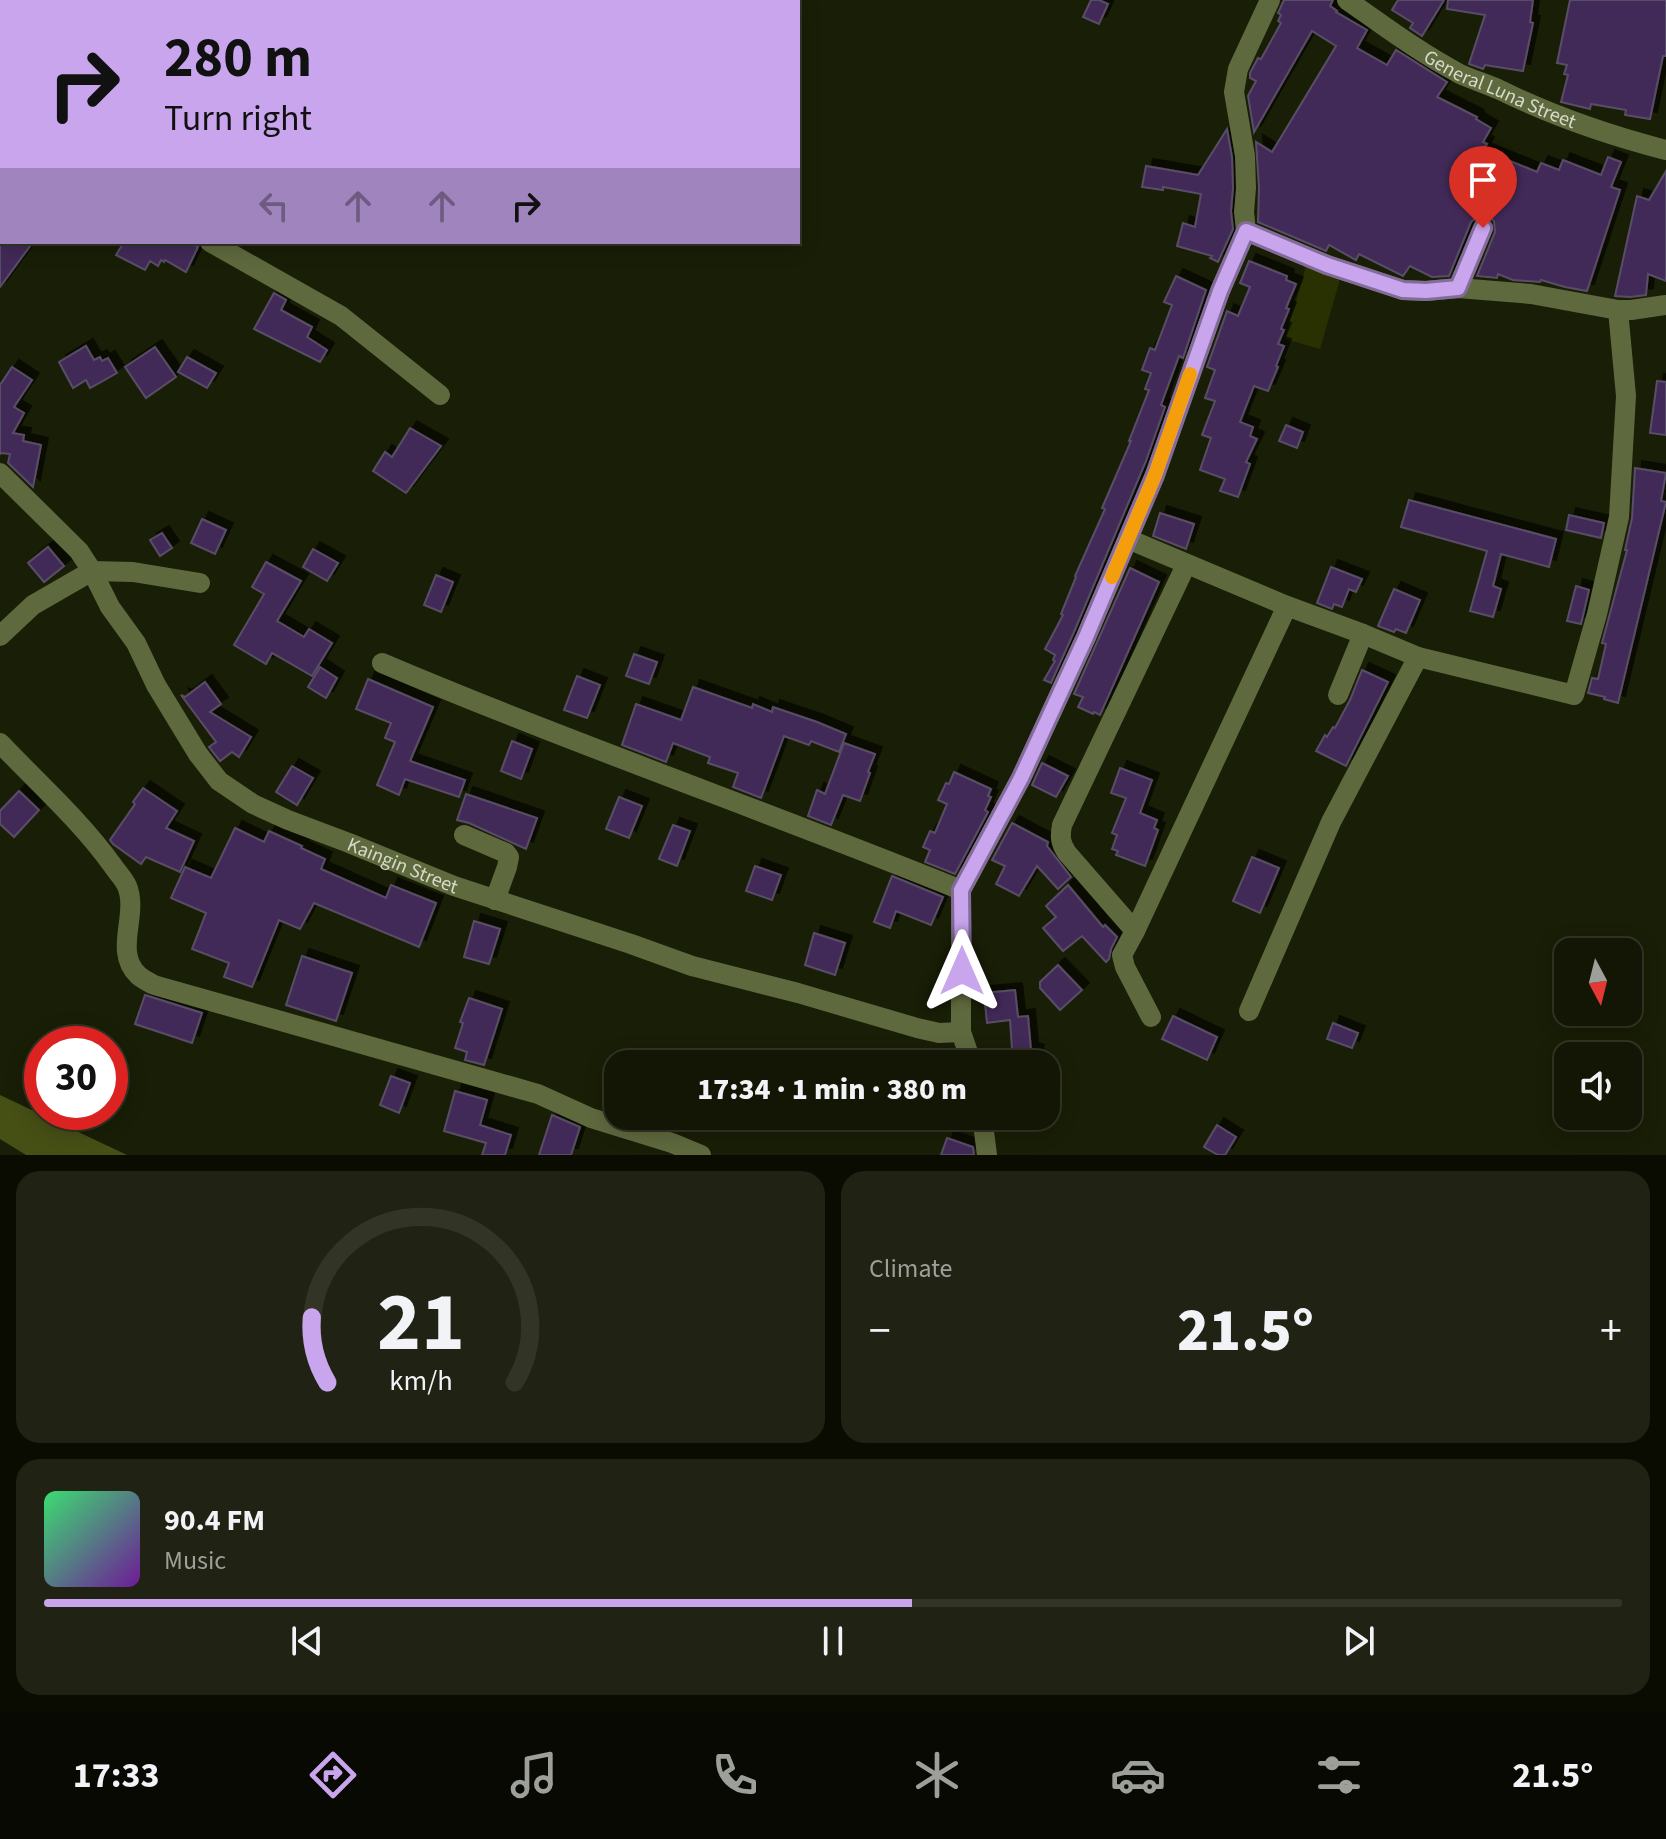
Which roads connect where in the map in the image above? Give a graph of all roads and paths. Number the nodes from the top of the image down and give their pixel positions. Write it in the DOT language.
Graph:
graph roads {
  1 [pos="1270,0"];
  2 [pos="1348,0"];
  3 [pos="1664,144"];
  4 [pos="1483,228"];
  5 [pos="1246,231"];
  6 [pos="214,244"];
  7 [pos="1458,288"];
  8 [pos="1666,305"];
  9 [pos="1618,310"];
  10 [pos="440,395"];
  11 [pos="0,473"];
  12 [pos="1128,539"];
  13 [pos="1186,565"];
  14 [pos="92,571"];
  15 [pos="200,583"];
  16 [pos="1287,606"];
  17 [pos="1363,634"];
  18 [pos="0,636"];
  19 [pos="1418,657"];
  20 [pos="382,663"];
  21 [pos="1338,695"];
  22 [pos="0,743"];
  23 [pos="464,835"];
  24 [pos="961,890"];
  25 [pos="495,900"];
  26 [pos="1135,931"];
  27 [pos="1249,1011"];
  28 [pos="1151,1017"];
  29 [pos="961,1032"];
  30 [pos="967,1050"];
  31 [pos="984,1130"];
  32 [pos="701,1155"];
  33 [pos="987,1155"];
  1 -- 5 [label="street"];
  2 -- 3 [label="street, General Luna Street"];
  4 -- 7 [label="street"];
  5 -- 7 [label="street"];
  5 -- 12 [label="street"];
  6 -- 10 [label="street"];
  7 -- 9 [label="street"];
  8 -- 9 [label="street"];
  9 -- 19 [label="street"];
  11 -- 14 [label="street, Kaingin Street"];
  12 -- 13 [label="street"];
  12 -- 24 [label="street"];
  13 -- 16 [label="street"];
  13 -- 26 [label="street"];
  14 -- 15 [label="street"];
  14 -- 18 [label="street"];
  14 -- 25 [label="street, Kaingin Street"];
  16 -- 17 [label="street"];
  16 -- 26 [label="street"];
  17 -- 19 [label="street"];
  17 -- 21 [label="street"];
  19 -- 27 [label="street"];
  20 -- 24 [label="street"];
  22 -- 32 [label="street"];
  23 -- 25 [label="street"];
  24 -- 29 [label="street"];
  25 -- 29 [label="street, Kaingin Street"];
  26 -- 28 [label="street"];
  29 -- 30 [label="street"];
  31 -- 33 [label="street"];
}
